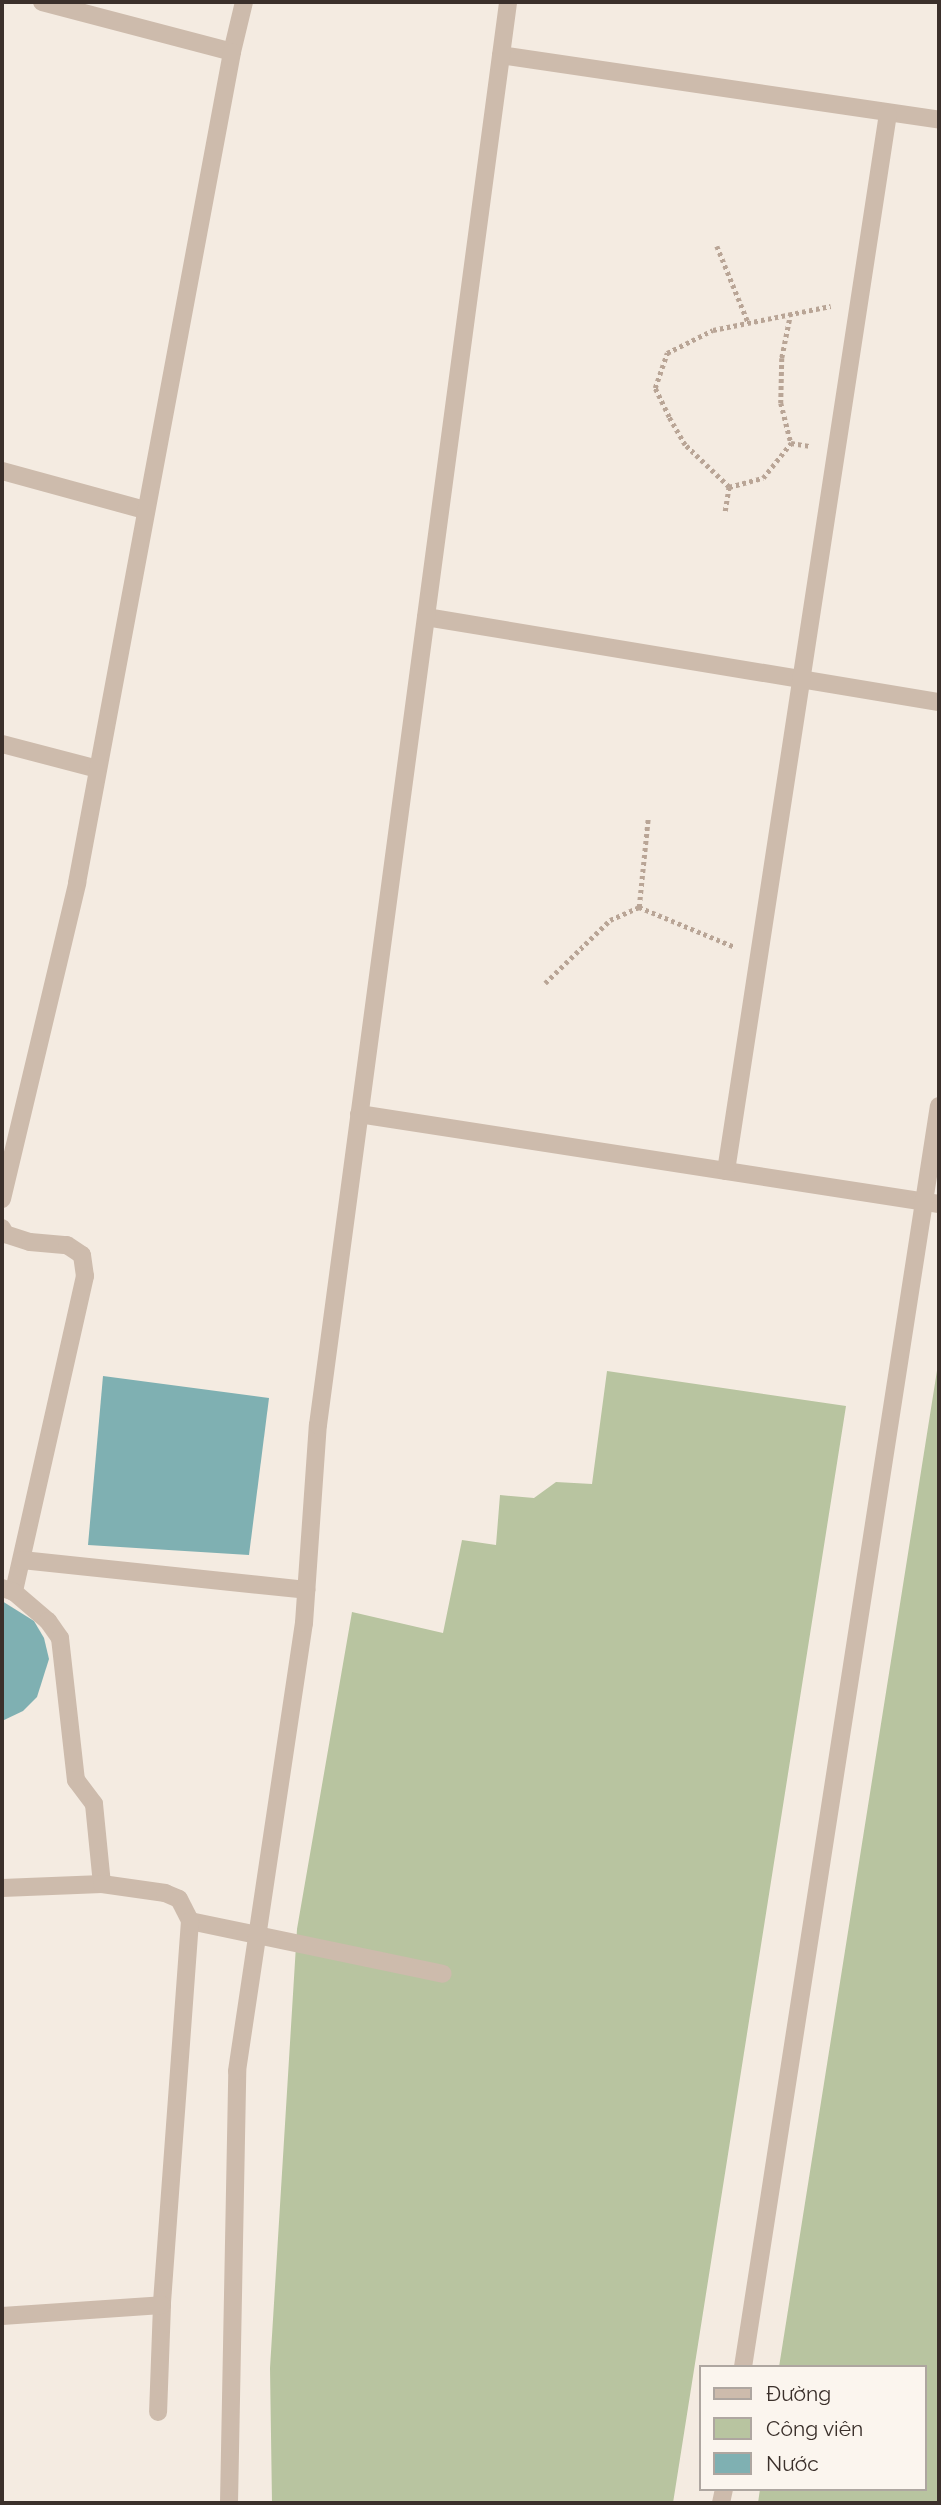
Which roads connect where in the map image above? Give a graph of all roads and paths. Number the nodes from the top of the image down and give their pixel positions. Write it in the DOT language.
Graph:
graph roads {
  1 [pos="42,2"];
  2 [pos="244,2"];
  3 [pos="508,2"];
  4 [pos="232,52"];
  5 [pos="500,55"];
  6 [pos="888,114"];
  7 [pos="939,120"];
  8 [pos="717,246"];
  9 [pos="837,307"];
  10 [pos="792,312"];
  11 [pos="748,322"];
  12 [pos="792,443"];
  13 [pos="816,447"];
  14 [pos="2,471"];
  15 [pos="729,487"];
  16 [pos="145,510"];
  17 [pos="725,511"];
  18 [pos="426,617"];
  19 [pos="801,679"];
  20 [pos="939,702"];
  21 [pos="2,744"];
  22 [pos="98,769"];
  23 [pos="648,819"];
  24 [pos="639,907"];
  25 [pos="738,947"];
  26 [pos="545,983"];
  27 [pos="939,1106"];
  28 [pos="359,1114"];
  29 [pos="726,1171"];
  30 [pos="4,1176"];
  31 [pos="2,1199"];
  32 [pos="932,1203"];
  33 [pos="2,1228"];
  34 [pos="22,1560"];
  35 [pos="8,1590"];
  36 [pos="306,1590"];
  37 [pos="102,1884"];
  38 [pos="2,1888"];
  39 [pos="190,1921"];
  40 [pos="258,1935"];
  41 [pos="443,1974"];
  42 [pos="162,2305"];
  43 [pos="2,2316"];
  44 [pos="743,2365"];
  45 [pos="158,2412"];
  46 [pos="229,2503"];
  1 -- 4 [label="street"];
  2 -- 4 [label="street"];
  3 -- 5 [label="street"];
  4 -- 16 [label="street"];
  5 -- 6 [label="street"];
  5 -- 18 [label="street"];
  6 -- 7 [label="street"];
  6 -- 19 [label="street"];
  8 -- 11 [label="path"];
  9 -- 10 [label="path"];
  10 -- 11 [label="path"];
  10 -- 12 [label="path"];
  11 -- 15 [label="path"];
  12 -- 13 [label="path"];
  12 -- 15 [label="path"];
  14 -- 16 [label="street"];
  15 -- 17 [label="path"];
  16 -- 22 [label="street"];
  18 -- 19 [label="street"];
  18 -- 28 [label="street"];
  19 -- 20 [label="street"];
  19 -- 29 [label="street"];
  21 -- 22 [label="street"];
  22 -- 30 [label="street"];
  23 -- 24 [label="path"];
  24 -- 25 [label="path"];
  24 -- 26 [label="path"];
  27 -- 32 [label="street"];
  28 -- 29 [label="street"];
  28 -- 36 [label="street"];
  29 -- 32 [label="street"];
  30 -- 31 [label="street"];
  32 -- 44 [label="street"];
  33 -- 34 [label="street"];
  34 -- 35 [label="street"];
  34 -- 36 [label="street"];
  35 -- 37 [label="street"];
  36 -- 40 [label="street"];
  37 -- 38 [label="street"];
  37 -- 39 [label="street"];
  39 -- 40 [label="street"];
  39 -- 42 [label="street"];
  40 -- 41 [label="street"];
  40 -- 46 [label="street"];
  42 -- 43 [label="street"];
  42 -- 45 [label="street"];
}
